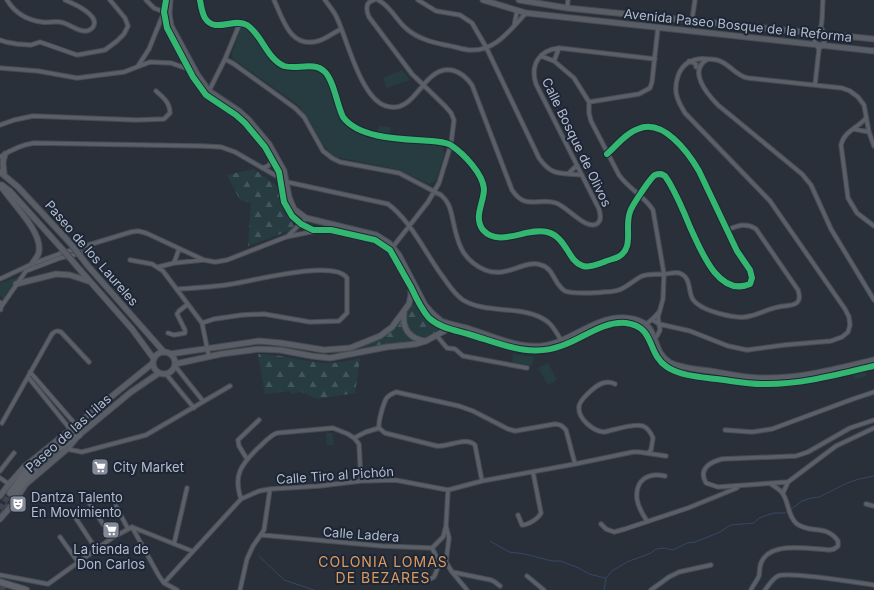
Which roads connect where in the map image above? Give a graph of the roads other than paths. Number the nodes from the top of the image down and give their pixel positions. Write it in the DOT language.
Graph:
graph roads {
  1 [pos="7,0"];
  2 [pos="65,0"];
  3 [pos="110,0"];
  4 [pos="146,0"];
  5 [pos="166,0"];
  6 [pos="170,0"];
  7 [pos="200,0"];
  8 [pos="274,0"];
  9 [pos="324,0"];
  10 [pos="374,0"];
  11 [pos="378,0"];
  12 [pos="418,0"];
  13 [pos="483,0"];
  14 [pos="519,0"];
  15 [pos="568,0"];
  16 [pos="694,0"];
  17 [pos="823,0"];
  18 [pos="567,8"];
  19 [pos="517,11"];
  20 [pos="164,12"];
  21 [pos="526,13"];
  22 [pos="692,20"];
  23 [pos="240,23"];
  24 [pos="513,27"];
  25 [pos="658,27"];
  26 [pos="820,27"];
  27 [pos="341,29"];
  28 [pos="170,30"];
  29 [pos="816,32"];
  30 [pos="825,33"];
  31 [pos="874,39"];
  32 [pos="0,40"];
  33 [pos="819,46"];
  34 [pos="486,47"];
  35 [pos="559,48"];
  36 [pos="874,51"];
  37 [pos="541,56"];
  38 [pos="225,59"];
  39 [pos="655,59"];
  40 [pos="709,59"];
  41 [pos="554,61"];
  42 [pos="689,61"];
  43 [pos="138,66"];
  44 [pos="696,66"];
  45 [pos="0,68"];
  46 [pos="189,70"];
  47 [pos="815,85"];
  48 [pos="423,86"];
  49 [pos="156,91"];
  50 [pos="209,91"];
  51 [pos="589,102"];
  52 [pos="866,118"];
  53 [pos="0,125"];
  54 [pos="854,129"];
  55 [pos="869,132"];
  56 [pos="451,144"];
  57 [pos="874,146"];
  58 [pos="5,154"];
  59 [pos="607,154"];
  60 [pos="0,157"];
  61 [pos="273,160"];
  62 [pos="577,165"];
  63 [pos="262,168"];
  64 [pos="2,173"];
  65 [pos="569,173"];
  66 [pos="582,175"];
  67 [pos="281,180"];
  68 [pos="287,182"];
  69 [pos="0,184"];
  70 [pos="434,191"];
  71 [pos="640,196"];
  72 [pos="308,219"];
  73 [pos="301,224"];
  74 [pos="409,226"];
  75 [pos="874,226"];
  76 [pos="308,228"];
  77 [pos="727,230"];
  78 [pos="316,231"];
  79 [pos="299,235"];
  80 [pos="286,237"];
  81 [pos="92,245"];
  82 [pos="392,248"];
  83 [pos="180,249"];
  84 [pos="130,260"];
  85 [pos="204,260"];
  86 [pos="174,263"];
  87 [pos="32,264"];
  88 [pos="158,267"];
  89 [pos="664,274"];
  90 [pos="0,279"];
  91 [pos="90,282"];
  92 [pos="16,284"];
  93 [pos="411,288"];
  94 [pos="177,289"];
  95 [pos="419,298"];
  96 [pos="874,300"];
  97 [pos="0,303"];
  98 [pos="188,304"];
  99 [pos="0,308"];
  100 [pos="406,309"];
  101 [pos="660,310"];
  102 [pos="654,320"];
  103 [pos="138,323"];
  104 [pos="202,323"];
  105 [pos="646,324"];
  106 [pos="659,324"];
  107 [pos="670,328"];
  108 [pos="448,329"];
  109 [pos="132,330"];
  110 [pos="643,330"];
  111 [pos="660,330"];
  112 [pos="168,334"];
  113 [pos="437,336"];
  114 [pos="652,338"];
  115 [pos="426,341"];
  116 [pos="563,343"];
  117 [pos="208,349"];
  118 [pos="164,352"];
  119 [pos="170,354"];
  120 [pos="209,357"];
  121 [pos="874,360"];
  122 [pos="154,361"];
  123 [pos="90,362"];
  124 [pos="175,365"];
  125 [pos="874,366"];
  126 [pos="528,368"];
  127 [pos="30,372"];
  128 [pos="159,373"];
  129 [pos="166,374"];
  130 [pos="28,377"];
  131 [pos="615,384"];
  132 [pos="230,386"];
  133 [pos="874,392"];
  134 [pos="203,401"];
  135 [pos="194,408"];
  136 [pos="259,420"];
  137 [pos="874,420"];
  138 [pos="2,423"];
  139 [pos="73,427"];
  140 [pos="379,428"];
  141 [pos="874,428"];
  142 [pos="725,430"];
  143 [pos="79,435"];
  144 [pos="354,438"];
  145 [pos="67,449"];
  146 [pos="14,453"];
  147 [pos="648,453"];
  148 [pos="666,456"];
  149 [pos="247,459"];
  150 [pos="575,464"];
  151 [pos="0,471"];
  152 [pos="533,472"];
  153 [pos="665,476"];
  154 [pos="0,478"];
  155 [pos="361,481"];
  156 [pos="482,481"];
  157 [pos="788,482"];
  158 [pos="9,484"];
  159 [pos="771,484"];
  160 [pos="740,486"];
  161 [pos="187,488"];
  162 [pos="270,489"];
  163 [pos="448,490"];
  164 [pos="783,493"];
  165 [pos="0,496"];
  166 [pos="241,499"];
  167 [pos="88,501"];
  168 [pos="866,504"];
  169 [pos="116,506"];
  170 [pos="874,506"];
  171 [pos="71,511"];
  172 [pos="518,515"];
  173 [pos="0,519"];
  174 [pos="647,522"];
  175 [pos="601,524"];
  176 [pos="446,526"];
  177 [pos="130,528"];
  178 [pos="262,536"];
  179 [pos="60,537"];
  180 [pos="112,538"];
  181 [pos="174,544"];
  182 [pos="96,548"];
  183 [pos="432,548"];
  184 [pos="192,551"];
  185 [pos="78,562"];
  186 [pos="711,565"];
  187 [pos="452,572"];
  188 [pos="0,575"];
  189 [pos="527,576"];
  190 [pos="395,580"];
  191 [pos="0,582"];
  192 [pos="164,583"];
  193 [pos="500,586"];
  194 [pos="874,586"];
  195 [pos="26,590"];
  196 [pos="177,590"];
  197 [pos="240,590"];
  198 [pos="467,590"];
  199 [pos="544,590"];
  200 [pos="651,590"];
  201 [pos="751,590"];
  202 [pos="765,590"];
  1 -- 2 [label="street"];
  3 -- 32 [label="street"];
  4 -- 20 [label="street"];
  5 -- 20 [label="street"];
  6 -- 28 [label="street"];
  7 -- 23 [label="street"];
  8 -- 27 [label="street"];
  9 -- 27 [label="street, Calle Bosque de Olivos"];
  10 -- 48 [label="street"];
  11 -- 34 [label="street"];
  12 -- 34 [label="street"];
  13 -- 19 [label="street, Avenida Paseo Bosque de la Reforma"];
  14 -- 18 [label="street, Avenida Paseo Bosque de la Reforma"];
  15 -- 18 [label="street"];
  16 -- 22 [label="street"];
  17 -- 26 [label="street"];
  18 -- 22 [label="street, Avenida Paseo Bosque de la Reforma"];
  19 -- 21 [label="street, Avenida Paseo Bosque de la Reforma"];
  19 -- 24 [label="street"];
  20 -- 28 [label="street"];
  20 -- 43 [label="street"];
  21 -- 24 [label="street"];
  21 -- 25 [label="street, Avenida Paseo Bosque de la Reforma"];
  22 -- 29 [label="street, Avenida Paseo Bosque de la Reforma"];
  23 -- 38 [label="street"];
  23 -- 56 [label="street"];
  24 -- 34 [label="street"];
  25 -- 33 [label="street, Avenida Paseo Bosque de la Reforma"];
  25 -- 39 [label="street"];
  26 -- 29 [label="street"];
  26 -- 30 [label="street"];
  27 -- 48 [label="street, Calle Bosque de Olivos"];
  28 -- 46 [label="street"];
  28 -- 50 [label="street"];
  29 -- 30 [label="street, Avenida Paseo Bosque de la Reforma"];
  29 -- 33 [label="street"];
  30 -- 31 [label="street, Avenida Paseo Bosque de la Reforma"];
  30 -- 33 [label="street"];
  33 -- 36 [label="street, Avenida Paseo Bosque de la Reforma"];
  33 -- 47 [label="street"];
  34 -- 65 [label="street"];
  35 -- 37 [label="street"];
  35 -- 39 [label="street"];
  35 -- 41 [label="street, Calle Bosque de Olivos"];
  37 -- 41 [label="street"];
  37 -- 62 [label="street, Calle Bosque de Olivos"];
  38 -- 50 [label="street"];
  38 -- 70 [label="street"];
  39 -- 51 [label="street"];
  40 -- 42 [label="street"];
  40 -- 47 [label="street"];
  40 -- 96 [label="street"];
  41 -- 51 [label="street"];
  42 -- 44 [label="street"];
  42 -- 107 [label="street"];
  43 -- 45 [label="street"];
  43 -- 46 [label="street"];
  46 -- 61 [label="street"];
  47 -- 52 [label="street"];
  48 -- 56 [label="street"];
  48 -- 66 [label="street, Calle Bosque de Olivos"];
  49 -- 53 [label="street"];
  50 -- 68 [label="street"];
  51 -- 59 [label="street"];
  52 -- 54 [label="street"];
  52 -- 55 [label="street"];
  54 -- 55 [label="street"];
  54 -- 75 [label="street"];
  55 -- 57 [label="street"];
  56 -- 70 [label="street"];
  56 -- 71 [label="street"];
  58 -- 60 [label="street"];
  58 -- 63 [label="street"];
  58 -- 64 [label="street"];
  59 -- 71 [label="street"];
  59 -- 77 [label="street"];
  61 -- 63 [label="street"];
  61 -- 67 [label="street"];
  62 -- 65 [label="street"];
  62 -- 66 [label="street, Calle Bosque de Olivos"];
  63 -- 67 [label="street"];
  64 -- 103 [label="street, Paseo de los Laureles, bridge"];
  65 -- 66 [label="street"];
  67 -- 68 [label="street"];
  67 -- 73 [label="street"];
  68 -- 72 [label="street"];
  68 -- 74 [label="street"];
  69 -- 87 [label="street"];
  69 -- 91 [label="street, Paseo de los Laureles, bridge"];
  70 -- 74 [label="street"];
  70 -- 89 [label="street"];
  71 -- 77 [label="street"];
  71 -- 89 [label="street"];
  72 -- 73 [label="street"];
  72 -- 76 [label="street"];
  72 -- 82 [label="street"];
  73 -- 76 [label="street"];
  73 -- 80 [label="street"];
  74 -- 82 [label="street"];
  74 -- 116 [label="street"];
  76 -- 78 [label="street"];
  76 -- 79 [label="street"];
  77 -- 89 [label="street"];
  78 -- 79 [label="street"];
  78 -- 82 [label="street"];
  79 -- 80 [label="street"];
  80 -- 85 [label="street"];
  81 -- 83 [label="street"];
  81 -- 87 [label="street"];
  81 -- 92 [label="street"];
  82 -- 93 [label="street"];
  82 -- 95 [label="street"];
  83 -- 85 [label="street"];
  83 -- 86 [label="street"];
  84 -- 88 [label="street"];
  85 -- 86 [label="street"];
  86 -- 88 [label="street"];
  87 -- 90 [label="street"];
  88 -- 94 [label="street"];
  89 -- 101 [label="street"];
  91 -- 92 [label="street"];
  91 -- 109 [label="street, Paseo de los Laureles"];
  92 -- 99 [label="street"];
  93 -- 95 [label="street"];
  93 -- 100 [label="street"];
  94 -- 98 [label="street"];
  94 -- 104 [label="street"];
  95 -- 100 [label="street"];
  95 -- 108 [label="street"];
  95 -- 116 [label="street"];
  97 -- 99 [label="street"];
  98 -- 104 [label="street"];
  98 -- 112 [label="street"];
  100 -- 115 [label="street"];
  100 -- 117 [label="street"];
  101 -- 102 [label="street"];
  101 -- 106 [label="street"];
  102 -- 105 [label="street"];
  102 -- 106 [label="street"];
  103 -- 109 [label="street"];
  103 -- 118 [label="street, Paseo de los Laureles"];
  104 -- 117 [label="street"];
  105 -- 110 [label="street"];
  105 -- 114 [label="street"];
  105 -- 116 [label="street"];
  106 -- 107 [label="street"];
  106 -- 111 [label="street"];
  107 -- 111 [label="street"];
  108 -- 113 [label="street"];
  108 -- 116 [label="street"];
  109 -- 122 [label="street, Paseo de los Laureles"];
  110 -- 114 [label="street"];
  110 -- 116 [label="street"];
  111 -- 114 [label="street"];
  113 -- 115 [label="street"];
  113 -- 126 [label="street"];
  114 -- 121 [label="street"];
  114 -- 125 [label="street"];
  115 -- 120 [label="street"];
  117 -- 119 [label="street"];
  117 -- 120 [label="street"];
  118 -- 119 [label="street"];
  118 -- 122 [label="street"];
  119 -- 124 [label="street"];
  120 -- 124 [label="street"];
  122 -- 128 [label="street"];
  122 -- 139 [label="street, Paseo de las Lilas"];
  123 -- 127 [label="street"];
  124 -- 129 [label="street"];
  124 -- 134 [label="street"];
  127 -- 130 [label="street"];
  127 -- 139 [label="street"];
  128 -- 129 [label="street"];
  128 -- 143 [label="street, Paseo de las Lilas"];
  129 -- 135 [label="street"];
  130 -- 138 [label="street"];
  130 -- 139 [label="street"];
  131 -- 147 [label="street"];
  132 -- 134 [label="street"];
  133 -- 142 [label="street"];
  134 -- 135 [label="street"];
  135 -- 145 [label="street"];
  136 -- 149 [label="street"];
  137 -- 160 [label="street"];
  139 -- 143 [label="main road"];
  139 -- 158 [label="street, Paseo de las Lilas"];
  140 -- 144 [label="street"];
  140 -- 150 [label="street"];
  140 -- 156 [label="street"];
  141 -- 157 [label="street"];
  143 -- 145 [label="street, Paseo de las Lilas"];
  144 -- 149 [label="street"];
  144 -- 155 [label="street"];
  145 -- 173 [label="street, Paseo de las Lilas"];
  146 -- 151 [label="street"];
  147 -- 148 [label="street, Calle Tiro al Pichón"];
  147 -- 150 [label="street, Calle Tiro al Pichón"];
  149 -- 166 [label="street"];
  150 -- 152 [label="street, Calle Tiro al Pichón"];
  152 -- 156 [label="street, Calle Tiro al Pichón"];
  152 -- 172 [label="street"];
  153 -- 174 [label="street"];
  154 -- 158 [label="street"];
  155 -- 162 [label="street, Calle Tiro al Pichón"];
  155 -- 163 [label="street, Calle Tiro al Pichón"];
  156 -- 163 [label="street, Calle Tiro al Pichón"];
  157 -- 159 [label="street"];
  157 -- 164 [label="street"];
  158 -- 165 [label="street, Paseo de las Lilas"];
  159 -- 160 [label="street"];
  159 -- 164 [label="street"];
  160 -- 174 [label="street"];
  161 -- 181 [label="street"];
  162 -- 166 [label="street, Calle Tiro al Pichón"];
  162 -- 178 [label="street"];
  163 -- 176 [label="street"];
  164 -- 201 [label="street"];
  166 -- 184 [label="street, Calle Tiro al Pichón"];
  167 -- 180 [label="street"];
  168 -- 170 [label="street"];
  169 -- 177 [label="street"];
  171 -- 182 [label="street"];
  174 -- 175 [label="street"];
  176 -- 183 [label="street"];
  176 -- 187 [label="street"];
  177 -- 180 [label="street"];
  177 -- 181 [label="street"];
  177 -- 192 [label="street"];
  178 -- 183 [label="street, Calle Ladera"];
  178 -- 197 [label="street"];
  179 -- 185 [label="street"];
  180 -- 182 [label="street"];
  181 -- 184 [label="street"];
  182 -- 185 [label="street"];
  183 -- 190 [label="street"];
  184 -- 192 [label="street, Calle Tiro al Pichón"];
  185 -- 188 [label="street"];
  186 -- 200 [label="street"];
  187 -- 193 [label="street"];
  187 -- 198 [label="street"];
  189 -- 199 [label="street"];
  191 -- 195 [label="main road"];
  192 -- 196 [label="street"];
  194 -- 202 [label="street"];
}
